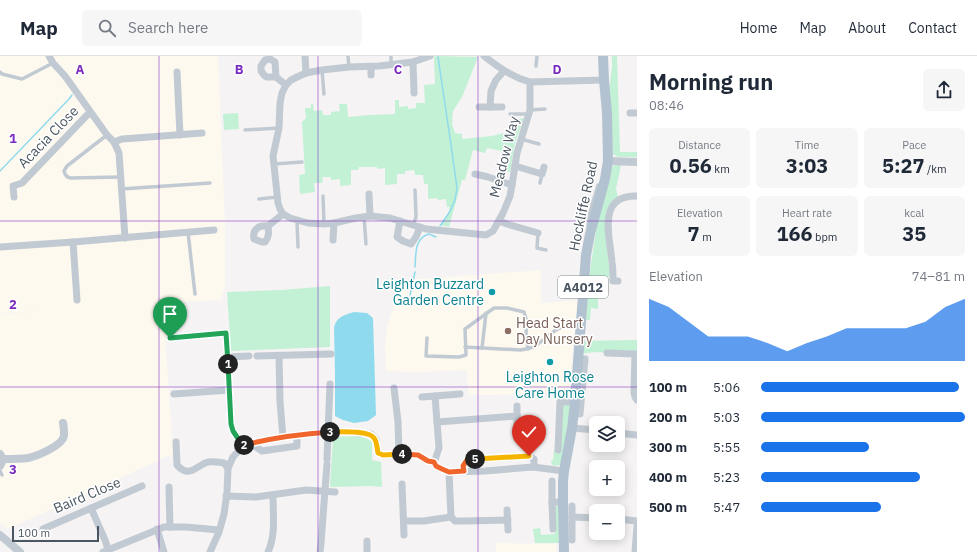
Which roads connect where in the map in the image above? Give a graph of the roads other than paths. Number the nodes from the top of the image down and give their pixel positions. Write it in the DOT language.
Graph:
graph roads {
  1 [pos="305,56"];
  2 [pos="348,56"];
  3 [pos="391,56"];
  4 [pos="430,56"];
  5 [pos="484,56"];
  6 [pos="537,56"];
  7 [pos="603,56"];
  8 [pos="51,59"];
  9 [pos="494,59"];
  10 [pos="413,62"];
  11 [pos="391,64"];
  12 [pos="536,66"];
  13 [pos="349,67"];
  14 [pos="371,67"];
  15 [pos="322,70"];
  16 [pos="504,71"];
  17 [pos="0,72"];
  18 [pos="177,72"];
  19 [pos="306,73"];
  20 [pos="371,75"];
  21 [pos="276,77"];
  22 [pos="604,80"];
  23 [pos="530,82"];
  24 [pos="286,85"];
  25 [pos="414,93"];
  26 [pos="324,94"];
  27 [pos="479,107"];
  28 [pos="490,107"];
  29 [pos="502,107"];
  30 [pos="545,109"];
  31 [pos="90,112"];
  32 [pos="529,112"];
  33 [pos="510,114"];
  34 [pos="279,128"];
  35 [pos="245,130"];
  36 [pos="202,133"];
  37 [pos="180,135"];
  38 [pos="107,136"];
  39 [pos="521,139"];
  40 [pos="114,142"];
  41 [pos="539,144"];
  42 [pos="608,161"];
  43 [pos="302,162"];
  44 [pos="637,162"];
  45 [pos="274,164"];
  46 [pos="515,166"];
  47 [pos="543,170"];
  48 [pos="475,174"];
  49 [pos="120,176"];
  50 [pos="540,183"];
  51 [pos="210,184"];
  52 [pos="512,185"];
  53 [pos="121,189"];
  54 [pos="415,190"];
  55 [pos="369,194"];
  56 [pos="323,196"];
  57 [pos="637,196"];
  58 [pos="14,197"];
  59 [pos="277,197"];
  60 [pos="258,199"];
  61 [pos="284,214"];
  62 [pos="367,217"];
  63 [pos="297,221"];
  64 [pos="400,221"];
  65 [pos="499,221"];
  66 [pos="334,223"];
  67 [pos="324,224"];
  68 [pos="268,226"];
  69 [pos="417,226"];
  70 [pos="214,230"];
  71 [pos="188,232"];
  72 [pos="538,233"];
  73 [pos="125,238"];
  74 [pos="333,240"];
  75 [pos="73,242"];
  76 [pos="366,244"];
  77 [pos="0,247"];
  78 [pos="298,247"];
  79 [pos="546,250"];
  80 [pos="613,281"];
  81 [pos="195,294"];
  82 [pos="77,300"];
  83 [pos="486,313"];
  84 [pos="581,326"];
  85 [pos="170,338"];
  86 [pos="427,338"];
  87 [pos="465,347"];
  88 [pos="482,348"];
  89 [pos="528,348"];
  90 [pos="607,353"];
  91 [pos="331,354"];
  92 [pos="636,354"];
  93 [pos="279,356"];
  94 [pos="227,357"];
  95 [pos="585,360"];
  96 [pos="580,381"];
  97 [pos="330,384"];
  98 [pos="394,388"];
  99 [pos="229,390"];
  100 [pos="174,394"];
  101 [pos="460,394"];
  102 [pos="422,396"];
  103 [pos="435,396"];
  104 [pos="637,400"];
  105 [pos="575,402"];
  106 [pos="517,406"];
  107 [pos="580,414"];
  108 [pos="517,416"];
  109 [pos="437,422"];
  110 [pos="63,423"];
  111 [pos="517,427"];
  112 [pos="572,428"];
  113 [pos="589,429"];
  114 [pos="328,432"];
  115 [pos="625,434"];
  116 [pos="297,435"];
  117 [pos="637,435"];
  118 [pos="283,438"];
  119 [pos="176,442"];
  120 [pos="251,444"];
  121 [pos="243,446"];
  122 [pos="558,450"];
  123 [pos="399,454"];
  124 [pos="1,460"];
  125 [pos="434,462"];
  126 [pos="534,467"];
  127 [pos="228,468"];
  128 [pos="464,471"];
  129 [pos="564,471"];
  130 [pos="449,472"];
  131 [pos="552,481"];
  132 [pos="402,484"];
  133 [pos="142,486"];
  134 [pos="169,487"];
  135 [pos="325,491"];
  136 [pos="336,492"];
  137 [pos="273,495"];
  138 [pos="226,496"];
  139 [pos="557,502"];
  140 [pos="572,506"];
  141 [pos="91,508"];
  142 [pos="507,510"];
  143 [pos="572,517"];
  144 [pos="451,518"];
  145 [pos="589,518"];
  146 [pos="508,520"];
  147 [pos="625,520"];
  148 [pos="404,521"];
  149 [pos="637,521"];
  150 [pos="637,526"];
  151 [pos="170,527"];
  152 [pos="43,528"];
  153 [pos="157,529"];
  154 [pos="553,529"];
  155 [pos="219,530"];
  156 [pos="508,530"];
  157 [pos="0,535"];
  158 [pos="404,535"];
  159 [pos="572,540"];
  160 [pos="367,541"];
  161 [pos="636,550"];
  162 [pos="107,551"];
  163 [pos="20,552"];
  164 [pos="164,552"];
  165 [pos="210,552"];
  166 [pos="268,552"];
  167 [pos="320,552"];
  168 [pos="367,552"];
  169 [pos="564,552"];
  1 -- 19 [label="street"];
  2 -- 13 [label="lane"];
  3 -- 11 [label="lane"];
  4 -- 10 [label="street"];
  5 -- 9 [label="street"];
  6 -- 12 [label="lane"];
  7 -- 22 [label="main road, Hockliffe Road / A4012"];
  8 -- 17 [label="lane"];
  8 -- 31 [label="street"];
  9 -- 16 [label="street"];
  10 -- 11 [label="street"];
  10 -- 25 [label="street"];
  11 -- 14 [label="street"];
  13 -- 14 [label="street"];
  13 -- 15 [label="street"];
  14 -- 20 [label="street"];
  15 -- 19 [label="street"];
  15 -- 26 [label="lane"];
  16 -- 23 [label="street"];
  16 -- 28 [label="street"];
  18 -- 37 [label="street"];
  19 -- 24 [label="street"];
  21 -- 24 [label="street"];
  22 -- 23 [label="street"];
  22 -- 42 [label="main road, Hockliffe Road / A4012"];
  23 -- 32 [label="street, Meadow Way"];
  24 -- 34 [label="street"];
  27 -- 28 [label="street"];
  28 -- 29 [label="street"];
  30 -- 32 [label="lane"];
  31 -- 38 [label="street"];
  31 -- 58 [label="street, Acacia Close"];
  32 -- 33 [label="lane"];
  32 -- 39 [label="street, Meadow Way"];
  34 -- 35 [label="lane"];
  34 -- 45 [label="street"];
  36 -- 37 [label="street"];
  37 -- 40 [label="street"];
  38 -- 40 [label="street"];
  38 -- 49 [label="lane"];
  39 -- 41 [label="lane"];
  39 -- 46 [label="street, Meadow Way"];
  40 -- 49 [label="street"];
  42 -- 44 [label="street"];
  42 -- 84 [label="main road, Hockliffe Road / A4012"];
  43 -- 45 [label="lane"];
  45 -- 59 [label="street"];
  46 -- 47 [label="street"];
  46 -- 52 [label="street, Meadow Way"];
  47 -- 50 [label="lane"];
  48 -- 52 [label="street"];
  49 -- 53 [label="street"];
  51 -- 53 [label="lane"];
  52 -- 65 [label="street, Meadow Way"];
  53 -- 73 [label="street"];
  54 -- 69 [label="lane"];
  55 -- 62 [label="street"];
  56 -- 67 [label="lane"];
  57 -- 80 [label="street"];
  59 -- 60 [label="lane"];
  59 -- 61 [label="street"];
  61 -- 63 [label="street, Meadow Way"];
  61 -- 68 [label="street"];
  62 -- 64 [label="street, Meadow Way"];
  62 -- 66 [label="street, Meadow Way"];
  62 -- 76 [label="lane"];
  63 -- 67 [label="street, Meadow Way"];
  63 -- 78 [label="lane"];
  64 -- 69 [label="street, Meadow Way"];
  64 -- 69 [label="street"];
  65 -- 69 [label="street, Meadow Way"];
  65 -- 72 [label="street"];
  66 -- 67 [label="street, Meadow Way"];
  66 -- 74 [label="street"];
  70 -- 71 [label="street"];
  71 -- 73 [label="street"];
  71 -- 81 [label="lane"];
  72 -- 79 [label="lane"];
  73 -- 75 [label="street"];
  75 -- 77 [label="street"];
  75 -- 82 [label="street"];
  83 -- 87 [label="lane"];
  83 -- 88 [label="lane"];
  83 -- 89 [label="lane"];
  84 -- 89 [label="lane"];
  84 -- 96 [label="main road, Hockliffe Road / A4012"];
  85 -- 94 [label="street"];
  86 -- 87 [label="lane"];
  87 -- 88 [label="lane"];
  88 -- 89 [label="lane"];
  90 -- 92 [label="street"];
  91 -- 93 [label="street"];
  92 -- 104 [label="street"];
  93 -- 94 [label="street"];
  93 -- 118 [label="street"];
  94 -- 99 [label="street"];
  95 -- 96 [label="street"];
  96 -- 105 [label="main road, Hockliffe Road / A4012"];
  96 -- 107 [label="street"];
  97 -- 114 [label="street"];
  98 -- 123 [label="street"];
  99 -- 100 [label="street"];
  99 -- 121 [label="street"];
  101 -- 103 [label="street"];
  102 -- 103 [label="street"];
  103 -- 109 [label="street"];
  105 -- 112 [label="main road, Hockliffe Road / A4012"];
  105 -- 122 [label="street"];
  106 -- 108 [label="street"];
  108 -- 109 [label="street"];
  108 -- 111 [label="street"];
  109 -- 125 [label="street"];
  110 -- 124 [label="street"];
  112 -- 113 [label="street"];
  112 -- 129 [label="main road, Hockliffe Road / A4012"];
  114 -- 116 [label="street"];
  114 -- 123 [label="street"];
  114 -- 135 [label="street"];
  115 -- 117 [label="street"];
  116 -- 118 [label="street"];
  116 -- 120 [label="street"];
  118 -- 120 [label="street"];
  119 -- 127 [label="street"];
  120 -- 121 [label="street"];
  121 -- 127 [label="street"];
  123 -- 125 [label="street"];
  125 -- 130 [label="street"];
  126 -- 128 [label="street"];
  126 -- 128 [label="street"];
  126 -- 129 [label="street"];
  127 -- 138 [label="street"];
  128 -- 130 [label="street"];
  129 -- 139 [label="main road, Hockliffe Road / A4012"];
  130 -- 144 [label="street"];
  131 -- 139 [label="street"];
  132 -- 148 [label="street"];
  133 -- 141 [label="street, Baird Close"];
  134 -- 151 [label="street"];
  135 -- 136 [label="street"];
  135 -- 137 [label="street"];
  135 -- 167 [label="street"];
  137 -- 138 [label="street"];
  137 -- 166 [label="street"];
  138 -- 155 [label="street"];
  139 -- 154 [label="street"];
  139 -- 169 [label="main road, Hockliffe Road / A4012"];
  140 -- 143 [label="street"];
  141 -- 152 [label="street, Baird Close"];
  141 -- 162 [label="street"];
  142 -- 146 [label="street"];
  143 -- 145 [label="street"];
  143 -- 159 [label="street"];
  144 -- 146 [label="street"];
  144 -- 148 [label="street"];
  146 -- 156 [label="street"];
  147 -- 149 [label="street"];
  148 -- 158 [label="street"];
  150 -- 161 [label="street"];
  151 -- 153 [label="street"];
  151 -- 155 [label="street"];
  153 -- 162 [label="street"];
  153 -- 164 [label="street"];
  155 -- 165 [label="street"];
  157 -- 163 [label="street"];
  160 -- 168 [label="street"];
}
